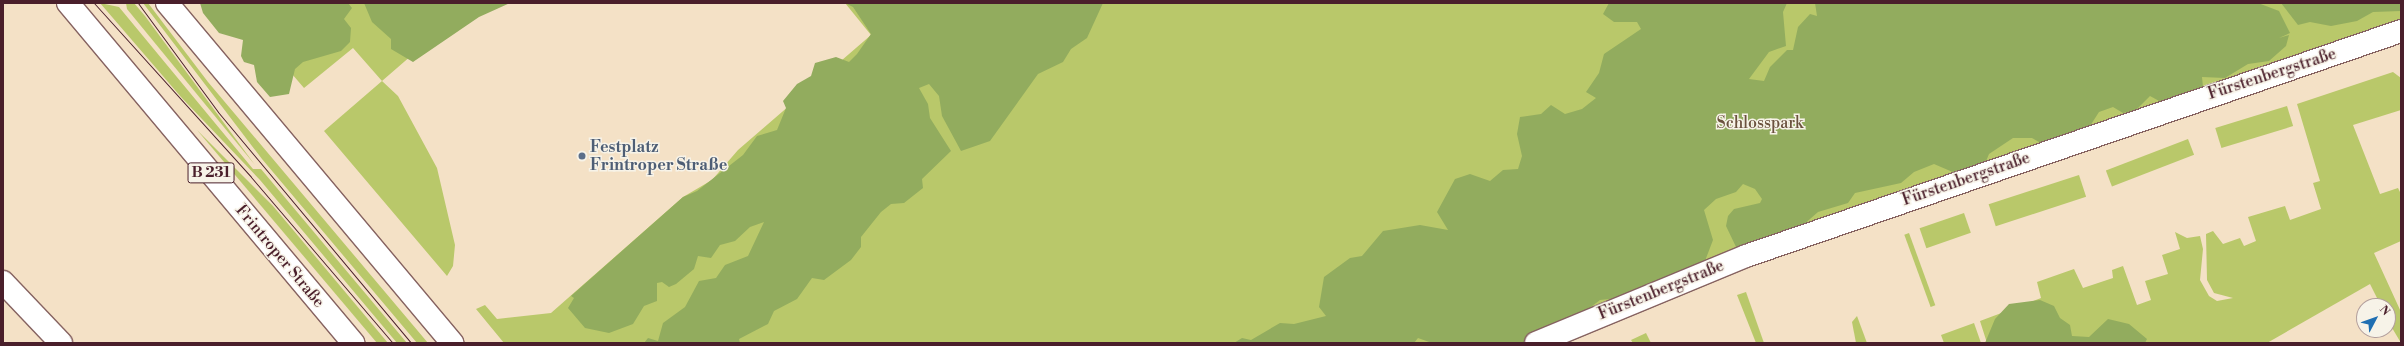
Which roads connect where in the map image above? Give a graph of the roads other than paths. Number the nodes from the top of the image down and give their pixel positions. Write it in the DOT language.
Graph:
graph roads {
  1 [pos="68,3"];
  2 [pos="167,3"];
  3 [pos="2401,31"];
  4 [pos="3,282"];
  5 [pos="61,343"];
  6 [pos="353,343"];
  7 [pos="452,343"];
  8 [pos="1536,343"];
  1 -- 6 [label="street, Frintroper Straße / B 231"];
  2 -- 7 [label="street"];
  3 -- 8 [label="street, Fürstenbergstraße"];
  4 -- 5 [label="street"];
}
